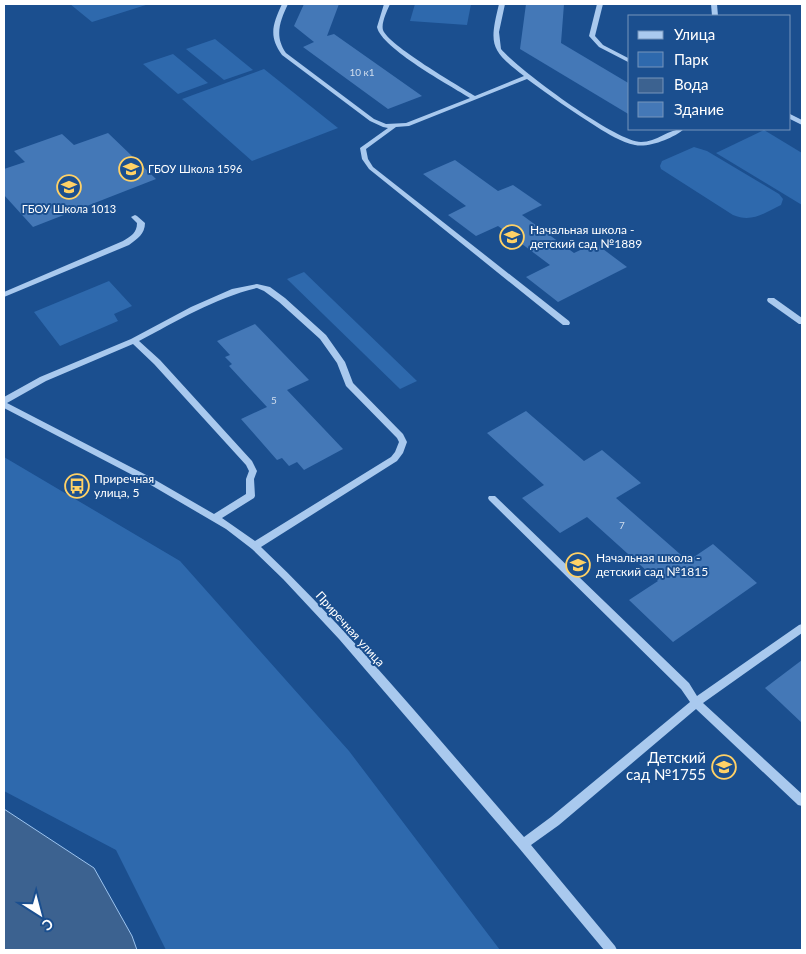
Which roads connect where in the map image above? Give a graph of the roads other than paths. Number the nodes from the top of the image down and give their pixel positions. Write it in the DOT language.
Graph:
graph roads {
  1 [pos="285,4"];
  2 [pos="387,4"];
  3 [pos="502,4"];
  4 [pos="600,4"];
  5 [pos="628,60"];
  6 [pos="527,78"];
  7 [pos="475,98"];
  8 [pos="791,117"];
  9 [pos="802,123"];
  10 [pos="393,127"];
  11 [pos="679,130"];
  12 [pos="136,217"];
  13 [pos="4,295"];
  14 [pos="771,300"];
  15 [pos="802,322"];
  16 [pos="566,323"];
  17 [pos="134,341"];
  18 [pos="4,403"];
  19 [pos="492,498"];
  20 [pos="215,518"];
  21 [pos="255,546"];
  22 [pos="802,628"];
  23 [pos="696,703"];
  24 [pos="802,802"];
  25 [pos="523,844"];
  26 [pos="611,950"];
  1 -- 10 [label="street"];
  2 -- 7 [label="street"];
  3 -- 6 [label="street"];
  4 -- 5 [label="street"];
  6 -- 7 [label="street"];
  6 -- 11 [label="street"];
  7 -- 10 [label="street"];
  8 -- 9 [label="street"];
  10 -- 16 [label="lane"];
  12 -- 13 [label="street"];
  14 -- 15 [label="street"];
  17 -- 18 [label="street"];
  17 -- 20 [label="street"];
  17 -- 21 [label="street"];
  18 -- 20 [label="street, Приречная улица"];
  19 -- 23 [label="street"];
  20 -- 21 [label="street, Приречная улица"];
  21 -- 25 [label="street, Приречная улица"];
  22 -- 23 [label="street"];
  23 -- 24 [label="street"];
  23 -- 25 [label="street"];
  25 -- 26 [label="street, Приречная улица"];
}
